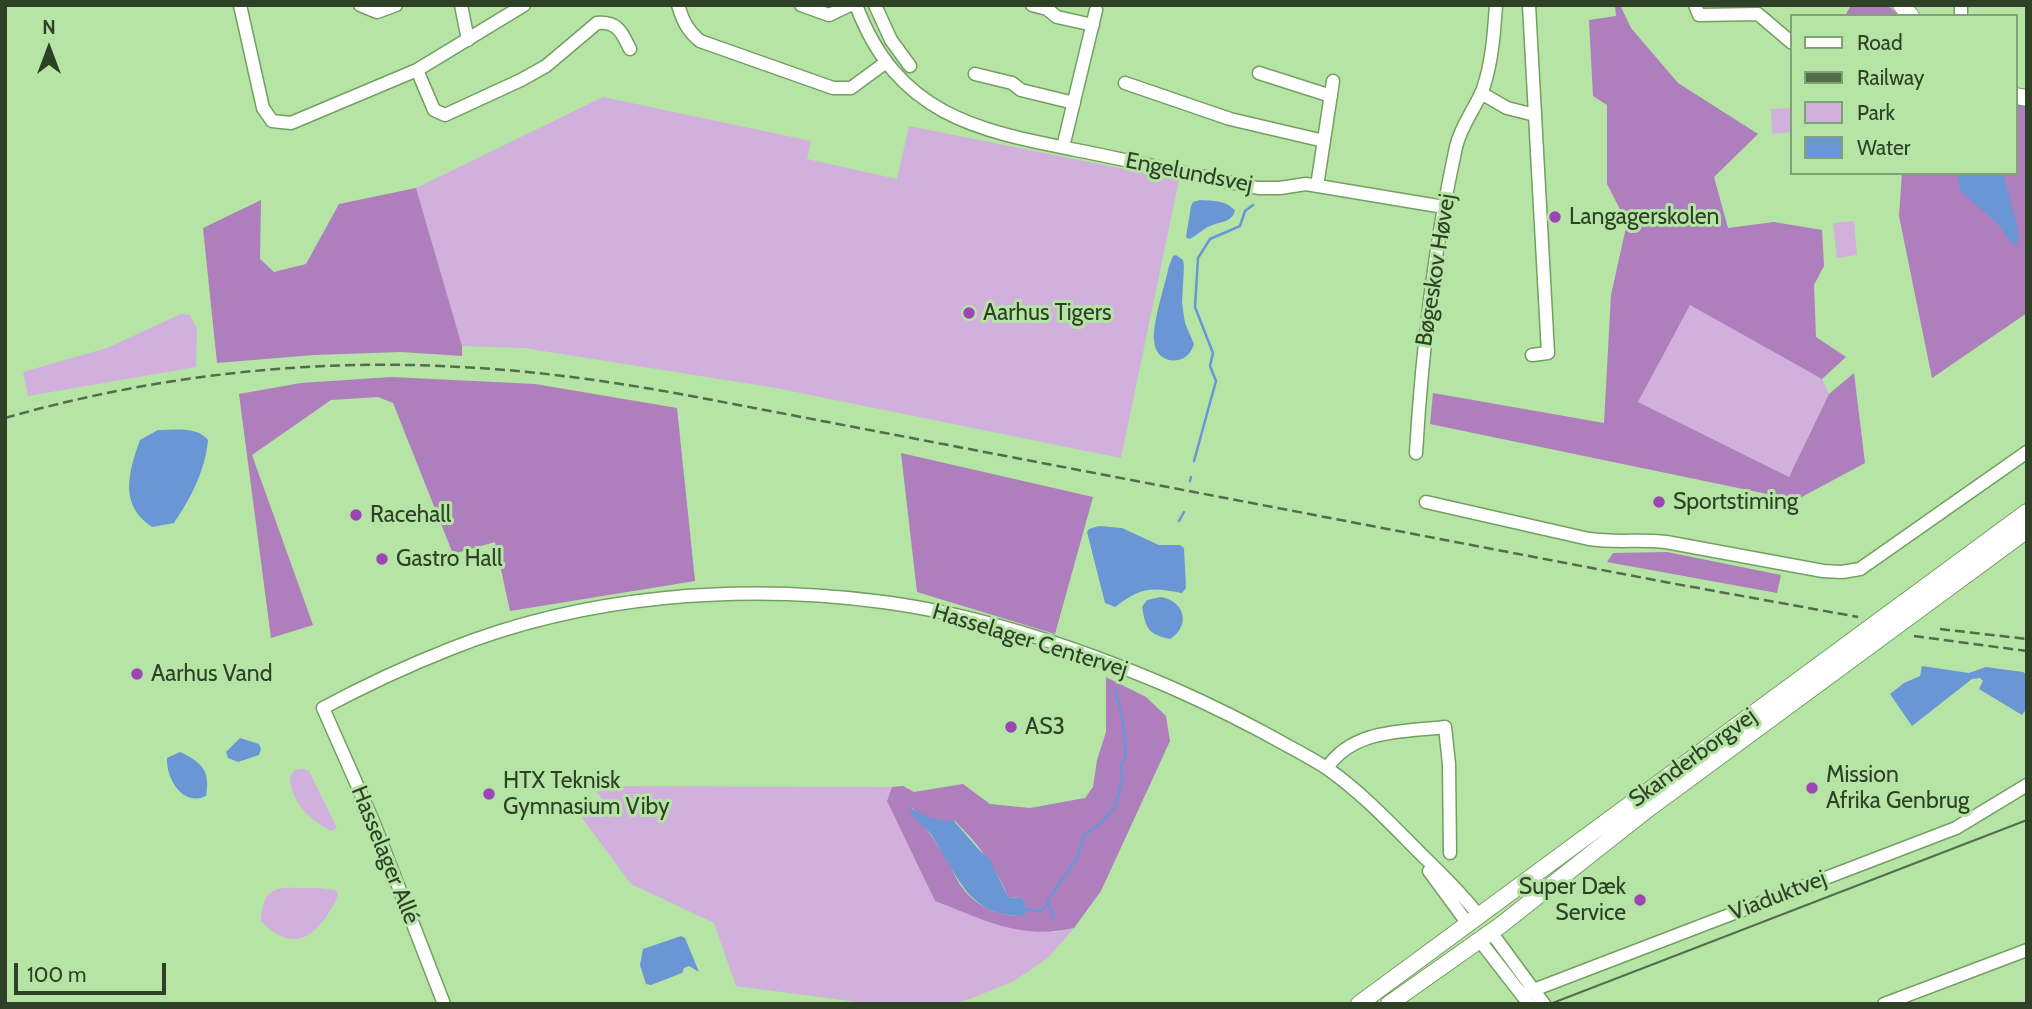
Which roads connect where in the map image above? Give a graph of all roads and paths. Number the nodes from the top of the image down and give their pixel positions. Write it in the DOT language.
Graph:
graph roads {
  1 [pos="240,5"];
  2 [pos="360,5"];
  3 [pos="396,5"];
  4 [pos="461,5"];
  5 [pos="524,5"];
  6 [pos="678,5"];
  7 [pos="801,5"];
  8 [pos="850,5"];
  9 [pos="856,5"];
  10 [pos="874,5"];
  11 [pos="1032,5"];
  12 [pos="1496,5"];
  13 [pos="1529,5"];
  14 [pos="1096,10"];
  15 [pos="1697,10"];
  16 [pos="1093,25"];
  17 [pos="468,40"];
  18 [pos="891,40"];
  19 [pos="1790,41"];
  20 [pos="876,48"];
  21 [pos="630,49"];
  22 [pos="885,63"];
  23 [pos="910,66"];
  24 [pos="417,70"];
  25 [pos="1259,73"];
  26 [pos="975,74"];
  27 [pos="1333,80"];
  28 [pos="1125,83"];
  29 [pos="1481,93"];
  30 [pos="1331,96"];
  31 [pos="1074,103"];
  32 [pos="1535,115"];
  33 [pos="1324,141"];
  34 [pos="1063,147"];
  35 [pos="1317,186"];
  36 [pos="1444,207"];
  37 [pos="1532,355"];
  38 [pos="2027,452"];
  39 [pos="1416,453"];
  40 [pos="1426,502"];
  41 [pos="2027,512"];
  42 [pos="2027,530"];
  43 [pos="323,708"];
  44 [pos="1327,768"];
  45 [pos="2027,785"];
  46 [pos="1450,852"];
  47 [pos="1480,928"];
  48 [pos="2027,950"];
  49 [pos="1529,996"];
  50 [pos="444,1004"];
  51 [pos="1359,1004"];
  52 [pos="1387,1004"];
  53 [pos="1544,1004"];
  54 [pos="1884,1004"];
  1 -- 24 [label="street"];
  2 -- 3 [label="street"];
  4 -- 17 [label="street"];
  5 -- 17 [label="street"];
  6 -- 22 [label="street"];
  7 -- 8 [label="street"];
  9 -- 20 [label="street, Engelundsvej"];
  10 -- 18 [label="street"];
  11 -- 16 [label="street"];
  12 -- 29 [label="street, Bøgeskov Høvej"];
  13 -- 32 [label="street"];
  14 -- 16 [label="street"];
  15 -- 19 [label="street"];
  16 -- 31 [label="street"];
  17 -- 24 [label="street"];
  18 -- 20 [label="street"];
  18 -- 23 [label="street"];
  20 -- 22 [label="street, Engelundsvej"];
  21 -- 24 [label="street"];
  22 -- 34 [label="street, Engelundsvej"];
  25 -- 30 [label="street"];
  26 -- 31 [label="street"];
  27 -- 30 [label="street"];
  28 -- 33 [label="street"];
  29 -- 32 [label="street"];
  29 -- 36 [label="street, Bøgeskov Høvej"];
  30 -- 33 [label="street"];
  31 -- 34 [label="street"];
  32 -- 37 [label="street"];
  33 -- 35 [label="street"];
  34 -- 35 [label="street, Engelundsvej"];
  35 -- 36 [label="street, Engelundsvej"];
  36 -- 39 [label="street, Bøgeskov Høvej"];
  38 -- 40 [label="street"];
  41 -- 47 [label="main road, Skanderborgvej"];
  42 -- 47 [label="main road, Skanderborgvej"];
  43 -- 44 [label="street, Hasselager Centervej"];
  43 -- 50 [label="street, Hasselager Allé"];
  44 -- 46 [label="street"];
  44 -- 47 [label="street, Hasselager Centervej"];
  45 -- 49 [label="street, Viaduktvej"];
  47 -- 49 [label="street, Hasselager Centervej"];
  47 -- 51 [label="main road, Skanderborgvej"];
  47 -- 52 [label="main road"];
  48 -- 54 [label="street"];
  49 -- 53 [label="street, Hasselager Centervej"];
}
